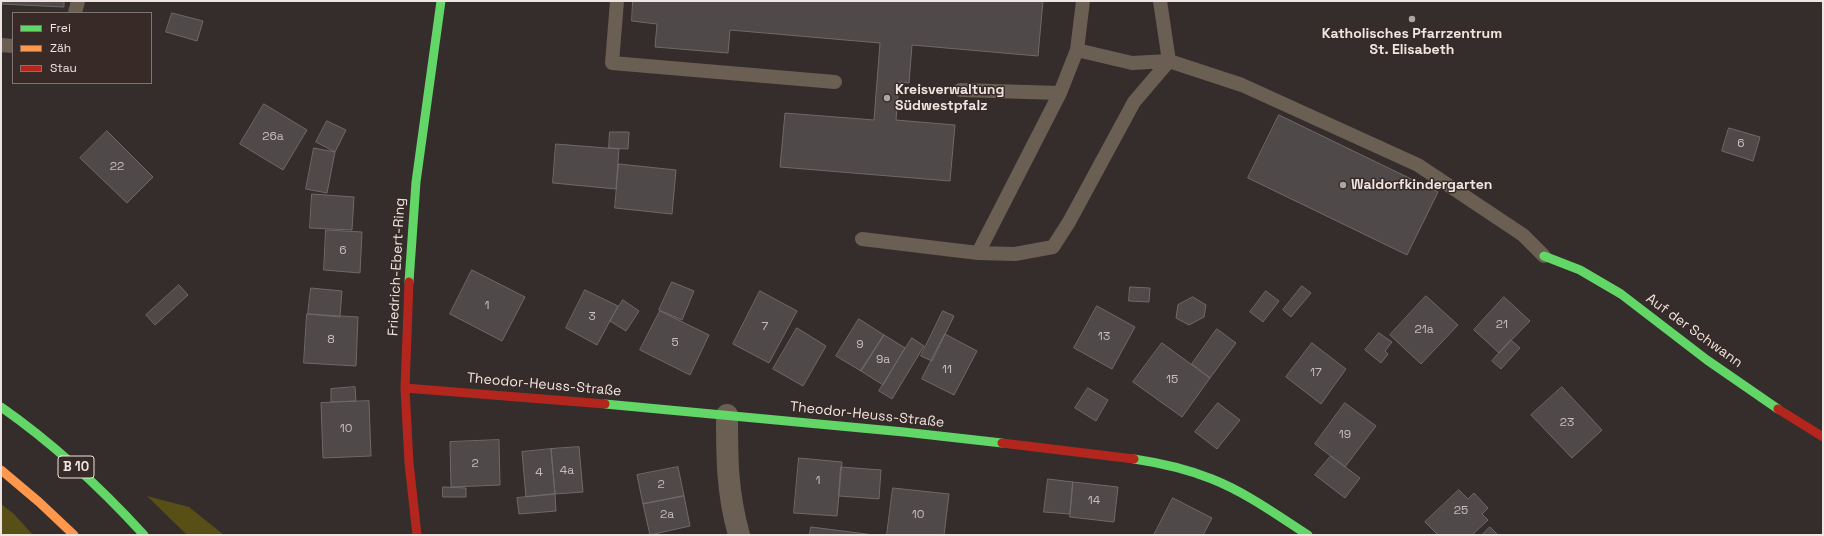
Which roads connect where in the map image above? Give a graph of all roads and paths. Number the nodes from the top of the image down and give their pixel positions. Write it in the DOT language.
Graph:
graph roads {
  1 [pos="78,1"];
  2 [pos="441,1"];
  3 [pos="618,1"];
  4 [pos="1083,1"];
  5 [pos="1160,1"];
  6 [pos="75,12"];
  7 [pos="1,45"];
  8 [pos="12,46"];
  9 [pos="1077,50"];
  10 [pos="1168,61"];
  11 [pos="835,82"];
  12 [pos="960,90"];
  13 [pos="1060,93"];
  14 [pos="862,239"];
  15 [pos="978,253"];
  16 [pos="1544,256"];
  17 [pos="405,388"];
  18 [pos="1,407"];
  19 [pos="727,415"];
  20 [pos="1823,437"];
  21 [pos="1,470"];
  22 [pos="74,535"];
  23 [pos="144,535"];
  24 [pos="417,535"];
  25 [pos="739,535"];
  26 [pos="1308,535"];
  1 -- 6 [label="lane"];
  2 -- 17 [label="main road, Friedrich-Ebert-Ring"];
  3 -- 11 [label="lane"];
  4 -- 9 [label="lane"];
  5 -- 10 [label="lane"];
  7 -- 8 [label="lane"];
  9 -- 10 [label="lane"];
  9 -- 13 [label="lane"];
  10 -- 15 [label="lane"];
  10 -- 16 [label="lane"];
  12 -- 13 [label="lane"];
  13 -- 15 [label="lane"];
  14 -- 15 [label="lane"];
  16 -- 20 [label="main road, Auf der Schwann"];
  17 -- 19 [label="main road, Theodor-Heuss-Straße"];
  17 -- 24 [label="main road, Friedrich-Ebert-Ring"];
  18 -- 23 [label="main road, B 10"];
  19 -- 25 [label="street"];
  19 -- 26 [label="main road, Theodor-Heuss-Straße"];
  21 -- 22 [label="main road"];
}
